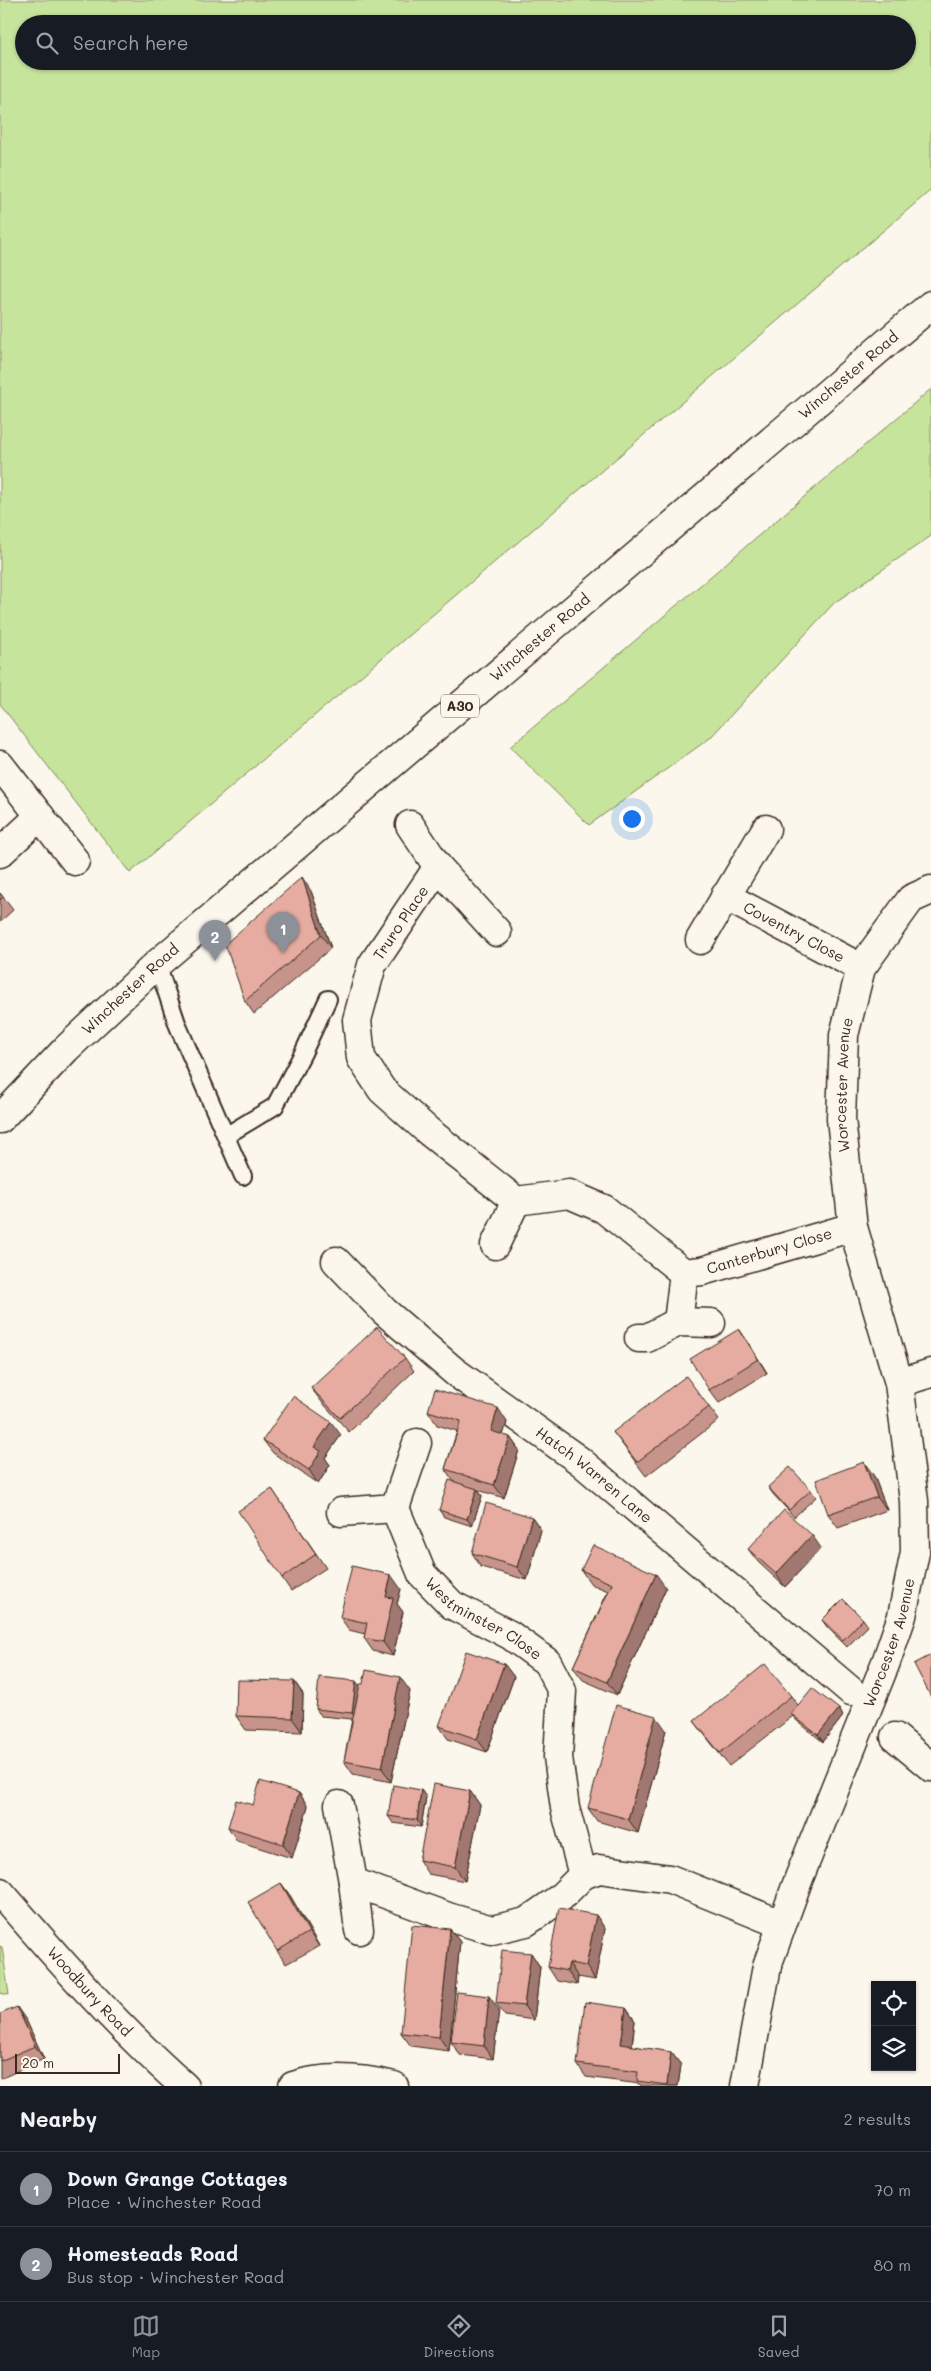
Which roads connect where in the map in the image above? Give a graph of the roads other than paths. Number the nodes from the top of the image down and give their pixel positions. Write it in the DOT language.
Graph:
graph roads {
  1 [pos="931,305"];
  2 [pos="0,765"];
  3 [pos="40,816"];
  4 [pos="410,825"];
  5 [pos="766,829"];
  6 [pos="0,853"];
  7 [pos="75,861"];
  8 [pos="438,867"];
  9 [pos="931,890"];
  10 [pos="725,896"];
  11 [pos="497,932"];
  12 [pos="700,940"];
  13 [pos="156,964"];
  14 [pos="861,968"];
  15 [pos="328,999"];
  16 [pos="0,1120"];
  17 [pos="227,1136"];
  18 [pos="243,1176"];
  19 [pos="516,1201"];
  20 [pos="852,1227"];
  21 [pos="495,1246"];
  22 [pos="336,1261"];
  23 [pos="684,1273"];
  24 [pos="678,1322"];
  25 [pos="711,1324"];
  26 [pos="639,1338"];
  27 [pos="931,1373"];
  28 [pos="899,1383"];
  29 [pos="417,1443"];
  30 [pos="395,1508"];
  31 [pos="341,1512"];
  32 [pos="852,1691"];
  33 [pos="895,1737"];
  34 [pos="931,1767"];
  35 [pos="339,1805"];
  36 [pos="583,1875"];
  37 [pos="353,1882"];
  38 [pos="0,1892"];
  39 [pos="781,1924"];
  40 [pos="359,1930"];
  41 [pos="184,2086"];
  42 [pos="292,2086"];
  43 [pos="394,2086"];
  44 [pos="745,2086"];
  1 -- 13 [label="street, Winchester Road / A30"];
  2 -- 3 [label="street"];
  3 -- 6 [label="street"];
  3 -- 7 [label="street"];
  4 -- 8 [label="street, Truro Place"];
  5 -- 10 [label="street, Coventry Close"];
  8 -- 11 [label="street, Truro Place"];
  8 -- 19 [label="street, Truro Place"];
  9 -- 14 [label="street, Worcester Avenue"];
  10 -- 12 [label="street, Coventry Close"];
  10 -- 14 [label="street, Coventry Close"];
  13 -- 16 [label="street, Winchester Road / A30"];
  13 -- 17 [label="lane"];
  14 -- 20 [label="street, Worcester Avenue"];
  15 -- 17 [label="lane"];
  17 -- 18 [label="lane"];
  19 -- 21 [label="street"];
  19 -- 23 [label="street, Canterbury Close"];
  20 -- 23 [label="street, Canterbury Close"];
  20 -- 28 [label="street, Worcester Avenue"];
  22 -- 32 [label="street, Hatch Warren Lane"];
  23 -- 24 [label="street, Canterbury Close"];
  24 -- 25 [label="street"];
  24 -- 26 [label="street"];
  27 -- 28 [label="street"];
  28 -- 39 [label="street, Worcester Avenue"];
  29 -- 30 [label="street"];
  30 -- 31 [label="street"];
  30 -- 36 [label="street, Westminster Close"];
  33 -- 34 [label="street"];
  35 -- 37 [label="street"];
  36 -- 37 [label="street"];
  36 -- 39 [label="street"];
  37 -- 40 [label="street"];
  38 -- 41 [label="street, Woodbury Road"];
  39 -- 44 [label="street, Worcester Avenue"];
  42 -- 43 [label="street"];
}
